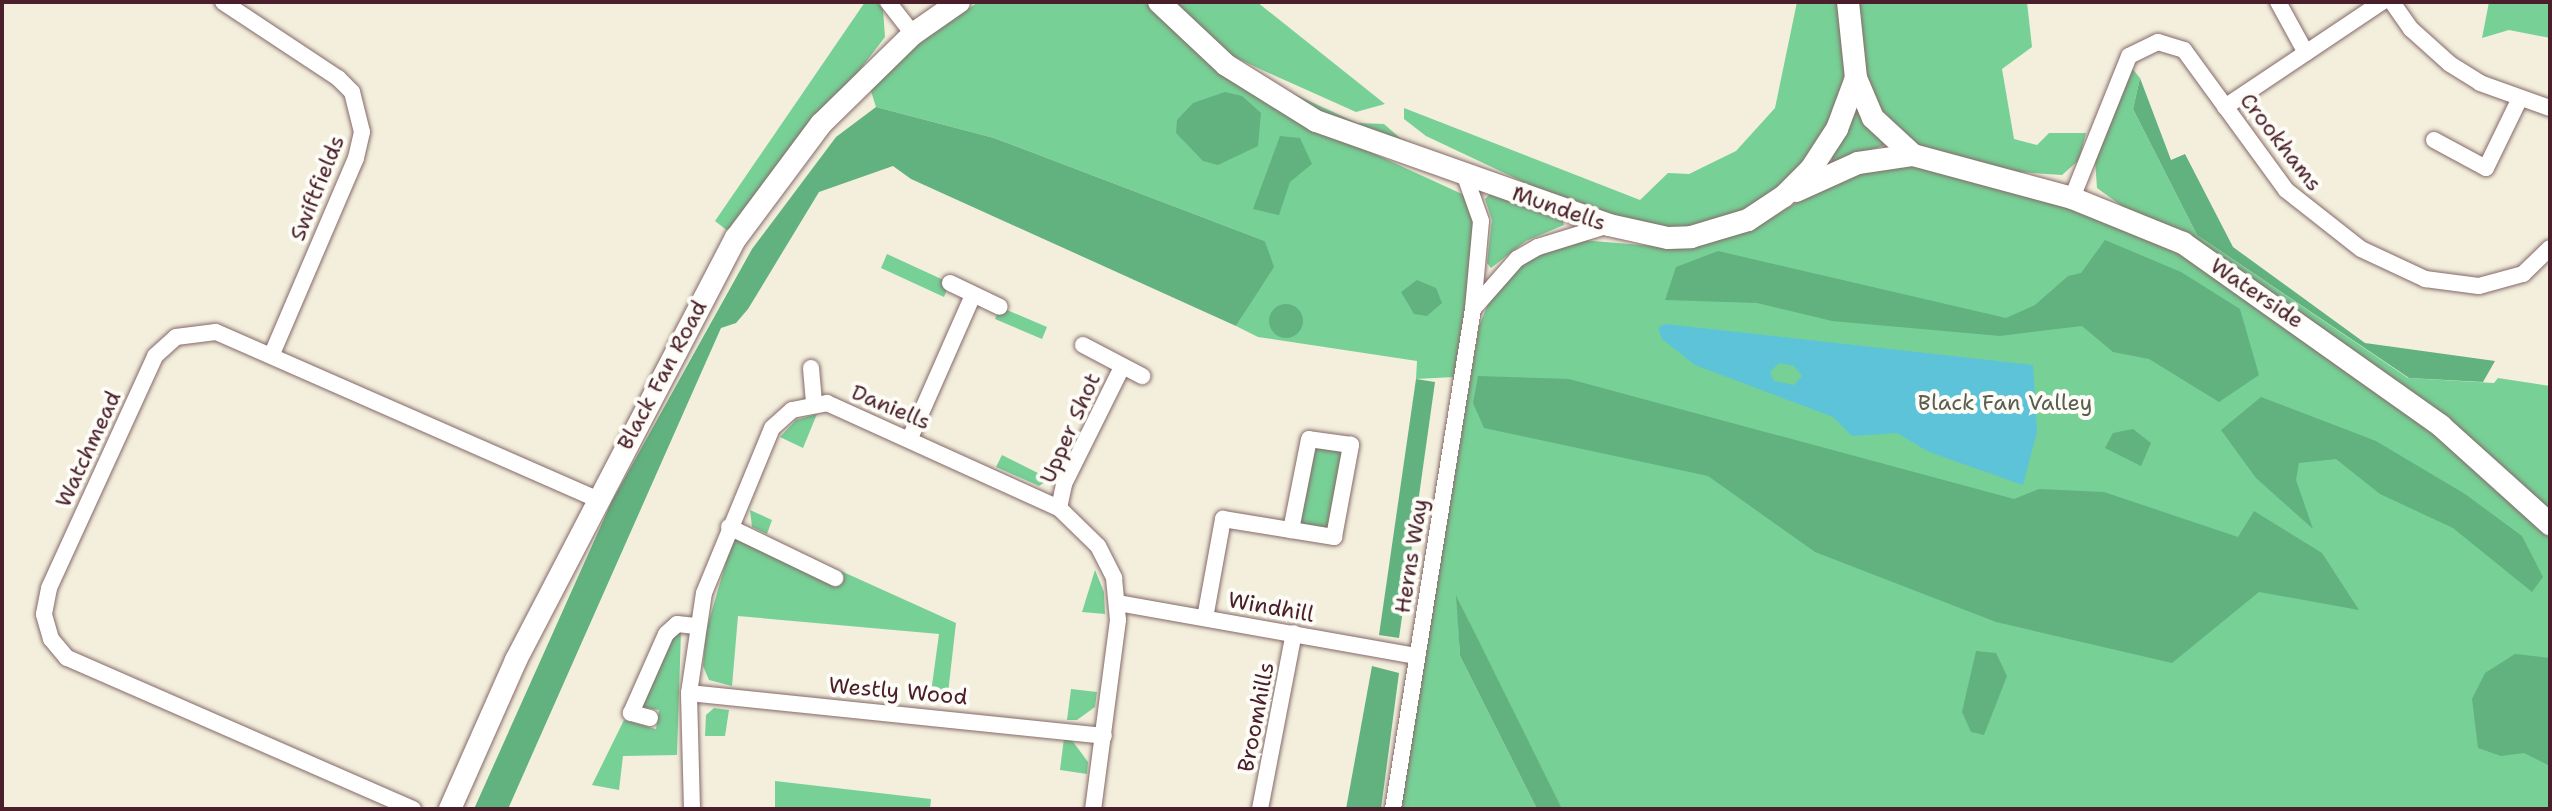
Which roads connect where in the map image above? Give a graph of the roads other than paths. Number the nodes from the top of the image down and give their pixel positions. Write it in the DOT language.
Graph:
graph roads {
  1 [pos="223,2"];
  2 [pos="888,2"];
  3 [pos="959,2"];
  4 [pos="1159,2"];
  5 [pos="1848,2"];
  6 [pos="2278,2"];
  7 [pos="2382,2"];
  8 [pos="2392,2"];
  9 [pos="913,34"];
  10 [pos="2306,53"];
  11 [pos="1856,78"];
  12 [pos="2519,100"];
  13 [pos="2225,107"];
  14 [pos="2550,108"];
  15 [pos="2434,140"];
  16 [pos="1913,155"];
  17 [pos="1465,176"];
  18 [pos="1784,196"];
  19 [pos="2072,198"];
  20 [pos="1609,225"];
  21 [pos="2550,248"];
  22 [pos="950,283"];
  23 [pos="973,295"];
  24 [pos="1000,307"];
  25 [pos="1473,309"];
  26 [pos="1083,345"];
  27 [pos="271,356"];
  28 [pos="1122,367"];
  29 [pos="811,368"];
  30 [pos="1142,376"];
  31 [pos="814,404"];
  32 [pos="910,438"];
  33 [pos="597,499"];
  34 [pos="1059,508"];
  35 [pos="2550,524"];
  36 [pos="729,527"];
  37 [pos="1291,530"];
  38 [pos="835,578"];
  39 [pos="1118,603"];
  40 [pos="1205,618"];
  41 [pos="696,626"];
  42 [pos="1294,633"];
  43 [pos="1417,656"];
  44 [pos="689,693"];
  45 [pos="650,718"];
  46 [pos="1104,736"];
  47 [pos="413,809"];
  48 [pos="450,809"];
  49 [pos="692,809"];
  50 [pos="1093,809"];
  51 [pos="1260,809"];
  52 [pos="1393,809"];
  1 -- 27 [label="street, Swiftfields"];
  2 -- 9 [label="street"];
  3 -- 9 [label="main road, Black Fan Road"];
  4 -- 17 [label="main road, Mundells"];
  5 -- 11 [label="main road, Mundells"];
  6 -- 10 [label="street"];
  7 -- 10 [label="street"];
  8 -- 12 [label="street"];
  9 -- 33 [label="main road, Black Fan Road"];
  10 -- 13 [label="street"];
  11 -- 16 [label="main road, Waterside"];
  11 -- 18 [label="main road, Mundells"];
  12 -- 14 [label="street"];
  12 -- 15 [label="street"];
  13 -- 19 [label="street, Crookhams"];
  13 -- 21 [label="street, Crookhams"];
  16 -- 18 [label="main road, Waterside"];
  16 -- 19 [label="main road, Waterside"];
  17 -- 20 [label="main road, Mundells"];
  17 -- 25 [label="street, Herns Way"];
  18 -- 20 [label="main road, Mundells"];
  19 -- 35 [label="main road, Waterside"];
  20 -- 25 [label="street"];
  22 -- 23 [label="street"];
  23 -- 24 [label="street"];
  23 -- 32 [label="street"];
  25 -- 43 [label="street, Herns Way"];
  26 -- 28 [label="street"];
  27 -- 33 [label="street, Watchmead"];
  27 -- 47 [label="street, Watchmead"];
  28 -- 30 [label="street"];
  28 -- 34 [label="street, Upper Shot"];
  29 -- 31 [label="street"];
  31 -- 32 [label="street, Daniells"];
  31 -- 36 [label="street"];
  32 -- 34 [label="street, Daniells"];
  33 -- 48 [label="main road, Black Fan Road"];
  34 -- 39 [label="street, Daniells"];
  36 -- 38 [label="street"];
  36 -- 41 [label="street"];
  37 -- 37 [label="street"];
  37 -- 40 [label="street"];
  39 -- 40 [label="street, Windhill"];
  39 -- 46 [label="street, Daniells"];
  40 -- 42 [label="street, Windhill"];
  41 -- 44 [label="street"];
  41 -- 45 [label="street"];
  42 -- 43 [label="street, Windhill"];
  42 -- 51 [label="street, Broomhills"];
  43 -- 52 [label="street, Herns Way"];
  44 -- 46 [label="street, Westly Wood"];
  44 -- 49 [label="street"];
  46 -- 50 [label="street, Daniells"];
}
